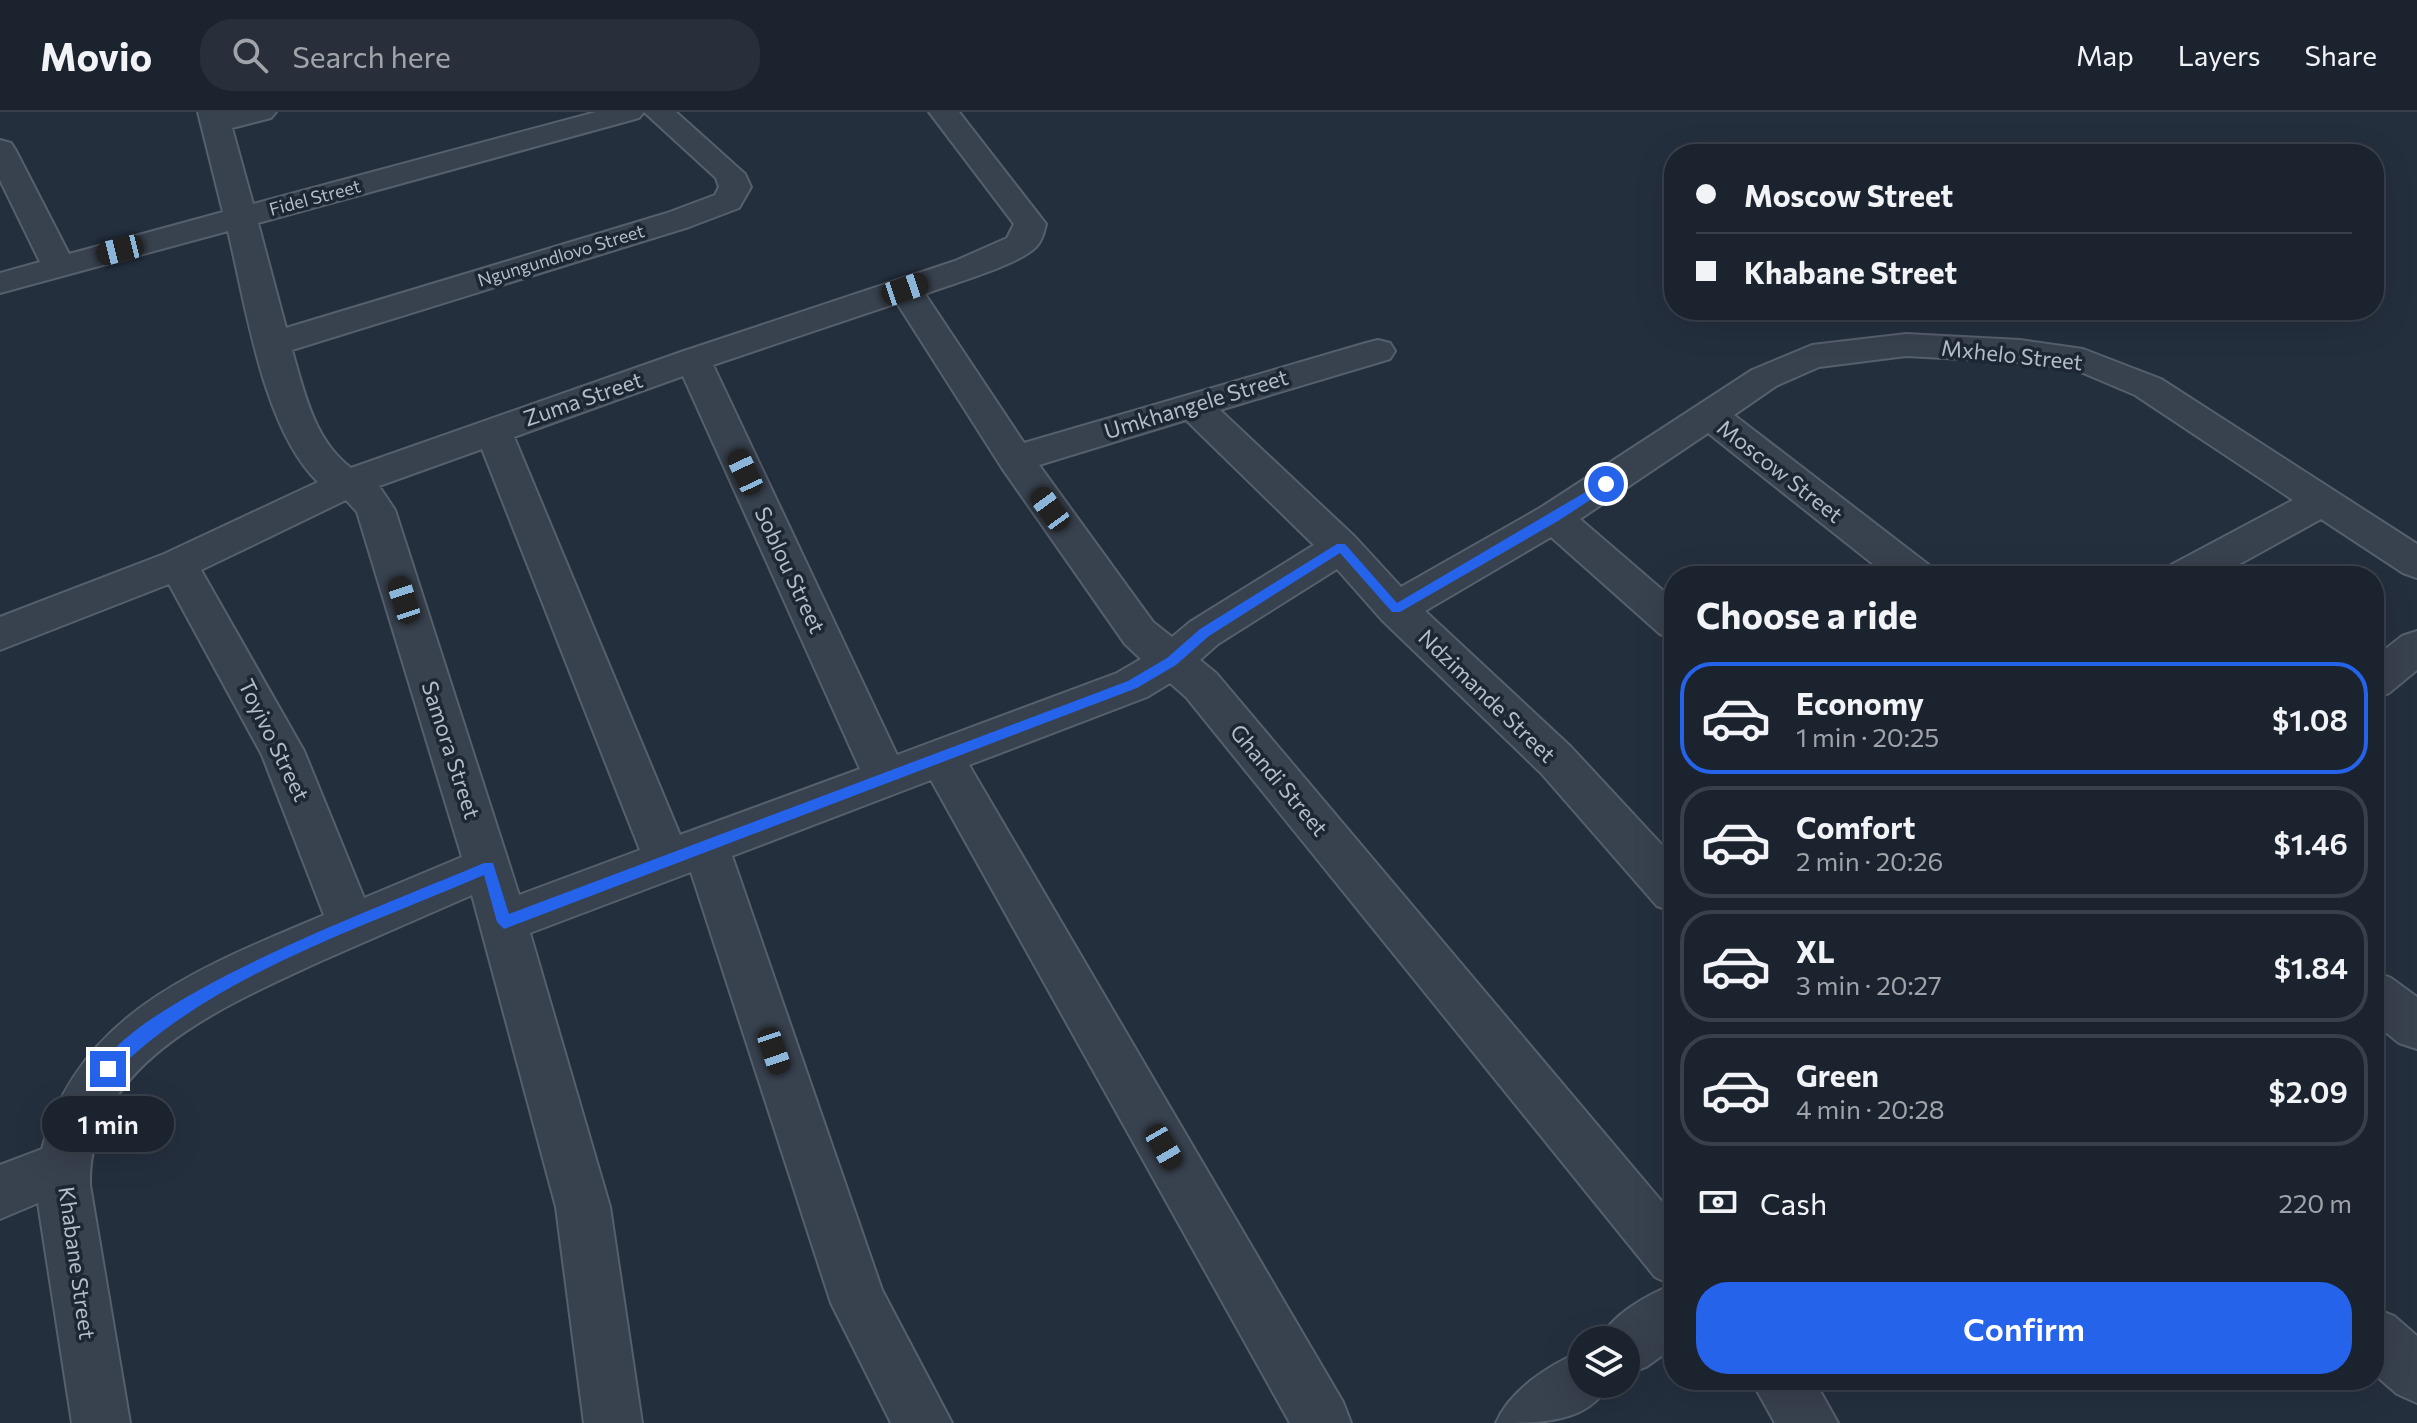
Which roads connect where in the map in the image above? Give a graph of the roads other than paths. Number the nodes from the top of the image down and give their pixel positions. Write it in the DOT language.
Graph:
graph roads {
  1 [pos="261,112"];
  2 [pos="629,112"];
  3 [pos="658,112"];
  4 [pos="944,112"];
  5 [pos="215,118"];
  6 [pos="0,149"];
  7 [pos="241,219"];
  8 [pos="59,266"];
  9 [pos="0,283"];
  10 [pos="905,289"];
  11 [pos="272,344"];
  12 [pos="1378,351"];
  13 [pos="693,360"];
  14 [pos="1192,405"];
  15 [pos="1709,415"];
  16 [pos="493,431"];
  17 [pos="1015,459"];
  18 [pos="349,483"];
  19 [pos="2319,503"];
  20 [pos="1554,518"];
  21 [pos="1341,547"];
  22 [pos="2417,563"];
  23 [pos="178,564"];
  24 [pos="1902,566"];
  25 [pos="2203,566"];
  26 [pos="1396,609"];
  27 [pos="1664,614"];
  28 [pos="0,634"];
  29 [pos="2417,647"];
  30 [pos="1171,661"];
  31 [pos="2384,673"];
  32 [pos="942,759"];
  33 [pos="887,780"];
  34 [pos="686,852"];
  35 [pos="488,867"];
  36 [pos="1664,880"];
  37 [pos="504,922"];
  38 [pos="351,925"];
  39 [pos="2384,1001"];
  40 [pos="2417,1026"];
  41 [pos="63,1167"];
  42 [pos="0,1192"];
  43 [pos="1664,1246"];
  44 [pos="1664,1319"];
  45 [pos="1640,1337"];
  46 [pos="2384,1345"];
  47 [pos="2417,1374"];
  48 [pos="1787,1390"];
  49 [pos="1568,1391"];
  50 [pos="101,1423"];
  51 [pos="613,1423"];
  52 [pos="923,1423"];
  53 [pos="1322,1423"];
  54 [pos="1525,1423"];
  55 [pos="1809,1423"];
  1 -- 5 [label="street"];
  2 -- 7 [label="street, Fidel Street"];
  3 -- 11 [label="street, Ngungundlovo Street"];
  4 -- 10 [label="street, Zuma Street"];
  5 -- 7 [label="street, Samora Street"];
  6 -- 8 [label="street"];
  7 -- 8 [label="street, Fidel Street"];
  7 -- 11 [label="street, Samora Street"];
  8 -- 9 [label="street, Fidel Street"];
  10 -- 13 [label="street, Zuma Street"];
  10 -- 17 [label="street, Ghandi Street"];
  11 -- 18 [label="street, Samora Street"];
  12 -- 14 [label="street, Umkhangele Street"];
  13 -- 16 [label="street, Zuma Street"];
  13 -- 33 [label="street, Soblou Street"];
  14 -- 17 [label="street, Umkhangele Street"];
  14 -- 21 [label="street, Ndzimande Street"];
  15 -- 19 [label="street, Mxhelo Street"];
  15 -- 20 [label="street, Moscow Street"];
  15 -- 24 [label="street, Moscow Street"];
  16 -- 18 [label="street, Zuma Street"];
  16 -- 34 [label="street"];
  17 -- 30 [label="street, Ghandi Street"];
  18 -- 23 [label="street, Zuma Street"];
  18 -- 35 [label="street, Samora Street"];
  19 -- 22 [label="street, Mxhelo Street"];
  19 -- 25 [label="street"];
  20 -- 26 [label="street, Moscow Street"];
  20 -- 27 [label="street"];
  21 -- 26 [label="street, Ndzimande Street"];
  21 -- 30 [label="street"];
  23 -- 28 [label="street, Zuma Street"];
  23 -- 38 [label="street, Toyivo Street"];
  26 -- 36 [label="street, Ndzimande Street"];
  29 -- 31 [label="street"];
  30 -- 32 [label="street"];
  30 -- 43 [label="street, Ghandi Street"];
  32 -- 33 [label="street"];
  32 -- 53 [label="street"];
  33 -- 34 [label="street"];
  34 -- 37 [label="street"];
  34 -- 52 [label="street"];
  35 -- 37 [label="street, Samora Street"];
  35 -- 38 [label="street, Khabane Street"];
  37 -- 51 [label="street, Samora Street"];
  38 -- 41 [label="street, Khabane Street"];
  39 -- 40 [label="street"];
  41 -- 42 [label="street"];
  41 -- 50 [label="street, Khabane Street"];
  44 -- 45 [label="street"];
  46 -- 47 [label="street"];
  48 -- 55 [label="street"];
  49 -- 54 [label="street"];
}
